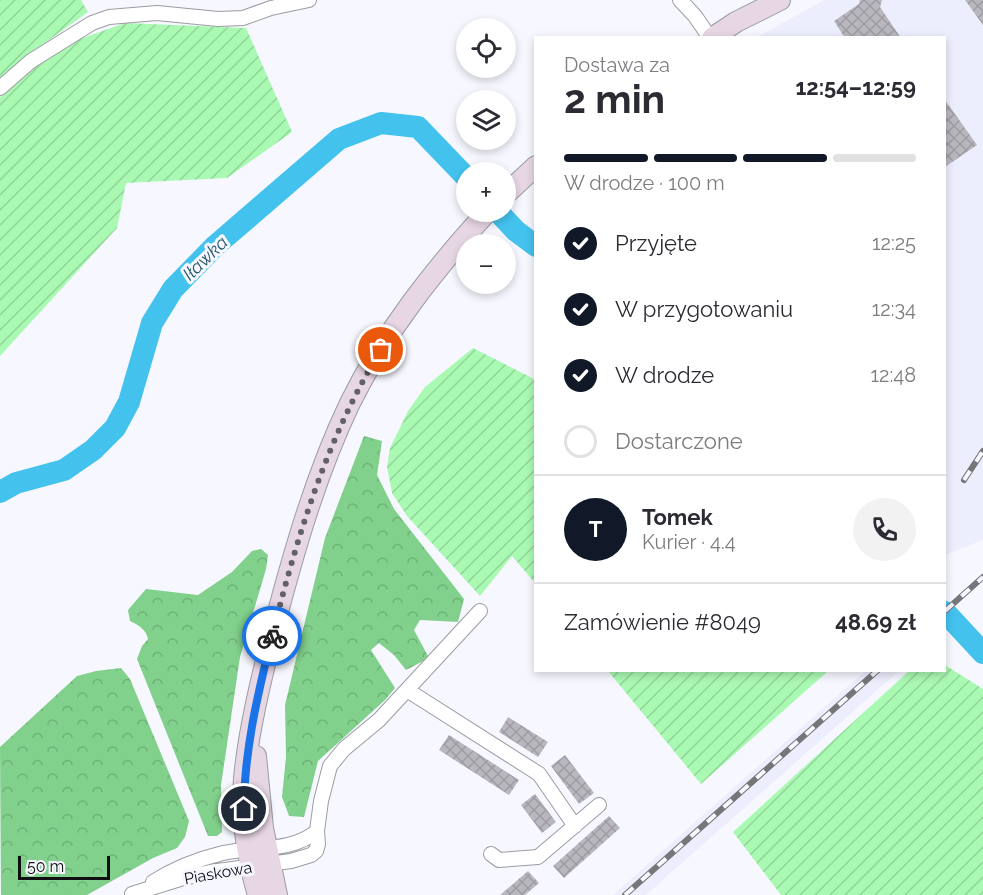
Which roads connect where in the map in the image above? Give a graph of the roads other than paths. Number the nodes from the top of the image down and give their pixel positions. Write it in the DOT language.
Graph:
graph roads {
  1 [pos="309,0"];
  2 [pos="680,0"];
  3 [pos="780,0"];
  4 [pos="710,36"];
  5 [pos="714,36"];
  6 [pos="0,88"];
  7 [pos="534,168"];
  8 [pos="516,185"];
  9 [pos="478,222"];
  10 [pos="480,611"];
  11 [pos="407,690"];
  12 [pos="599,805"];
  13 [pos="575,826"];
  14 [pos="491,854"];
  15 [pos="258,857"];
  16 [pos="131,895"];
  17 [pos="258,895"];
  18 [pos="276,895"];
  1 -- 6 [label="street"];
  2 -- 4 [label="street"];
  3 -- 5 [label="main road"];
  7 -- 8 [label="main road"];
  9 -- 15 [label="main road"];
  10 -- 11 [label="street"];
  11 -- 13 [label="street"];
  11 -- 15 [label="street, Piaskowa"];
  12 -- 13 [label="street"];
  13 -- 14 [label="street"];
  15 -- 16 [label="street, Piaskowa"];
  15 -- 17 [label="main road"];
  15 -- 18 [label="main road"];
}
